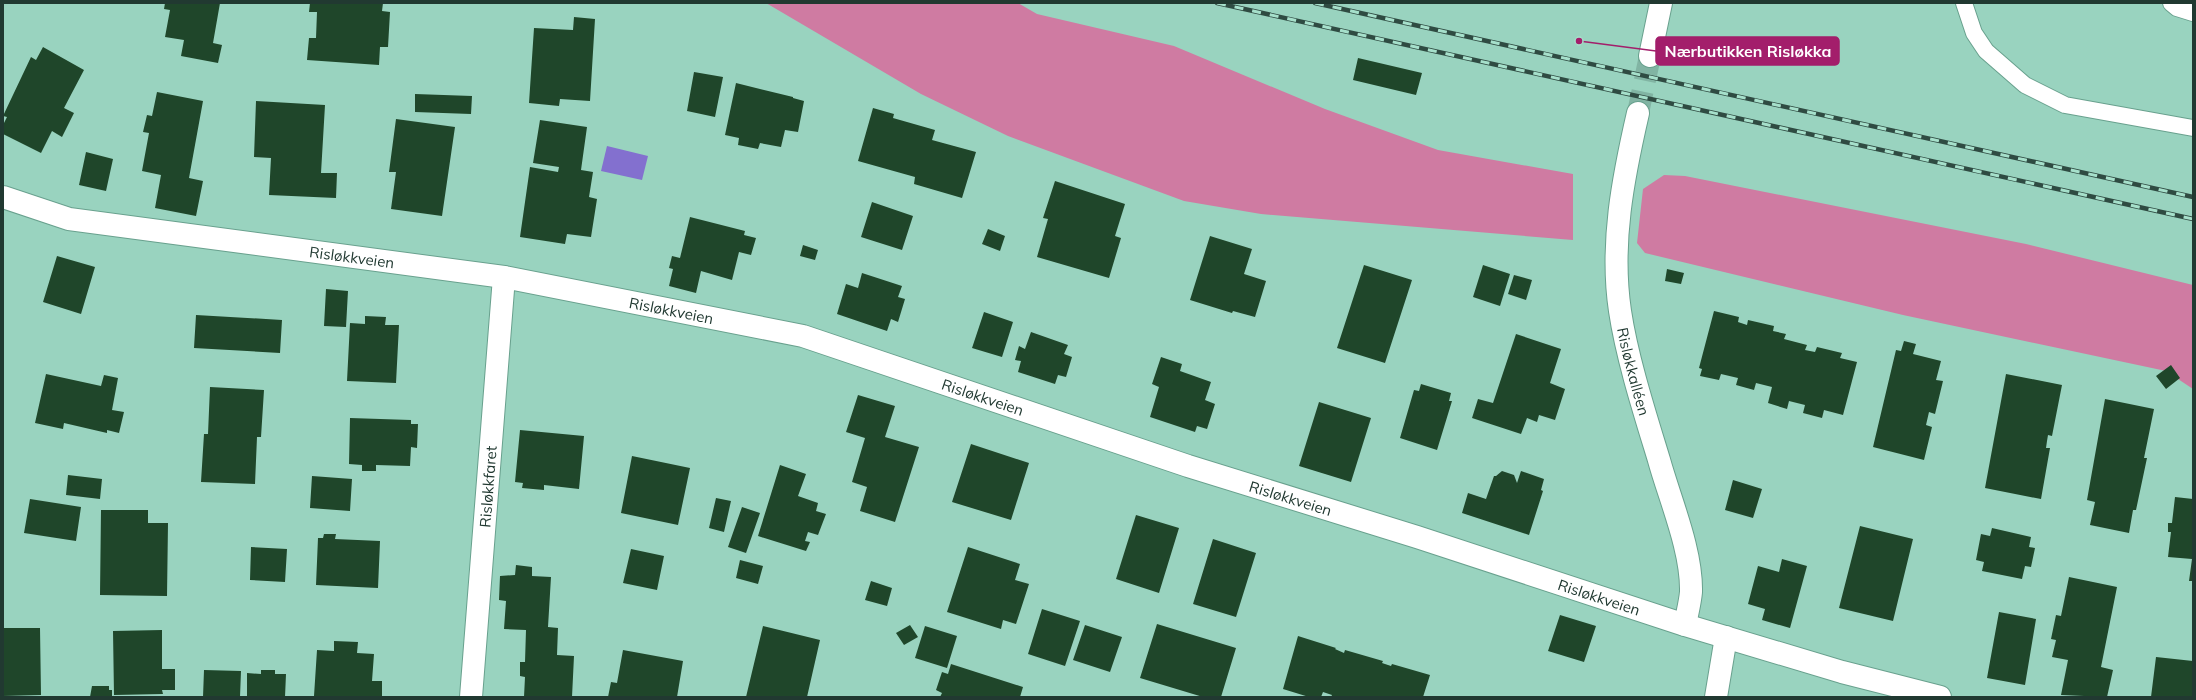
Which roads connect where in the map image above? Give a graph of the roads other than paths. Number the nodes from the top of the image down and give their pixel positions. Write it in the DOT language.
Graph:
graph roads {
  1 [pos="1661,3"];
  2 [pos="1964,3"];
  3 [pos="2171,3"];
  4 [pos="2193,13"];
  5 [pos="1650,56"];
  6 [pos="1638,113"];
  7 [pos="2193,128"];
  8 [pos="3,197"];
  9 [pos="504,277"];
  10 [pos="1685,625"];
  11 [pos="1726,637"];
  12 [pos="471,697"];
  13 [pos="1716,697"];
  14 [pos="1940,697"];
  1 -- 5 [label="street"];
  2 -- 7 [label="lane"];
  3 -- 4 [label="lane"];
  6 -- 10 [label="street, Risløkkalléen"];
  8 -- 9 [label="street, Risløkkveien"];
  9 -- 10 [label="street, Risløkkveien"];
  9 -- 12 [label="street, Risløkkfaret"];
  10 -- 11 [label="street, Risløkkveien"];
  11 -- 13 [label="street"];
  11 -- 14 [label="street, Risløkkveien"];
}
